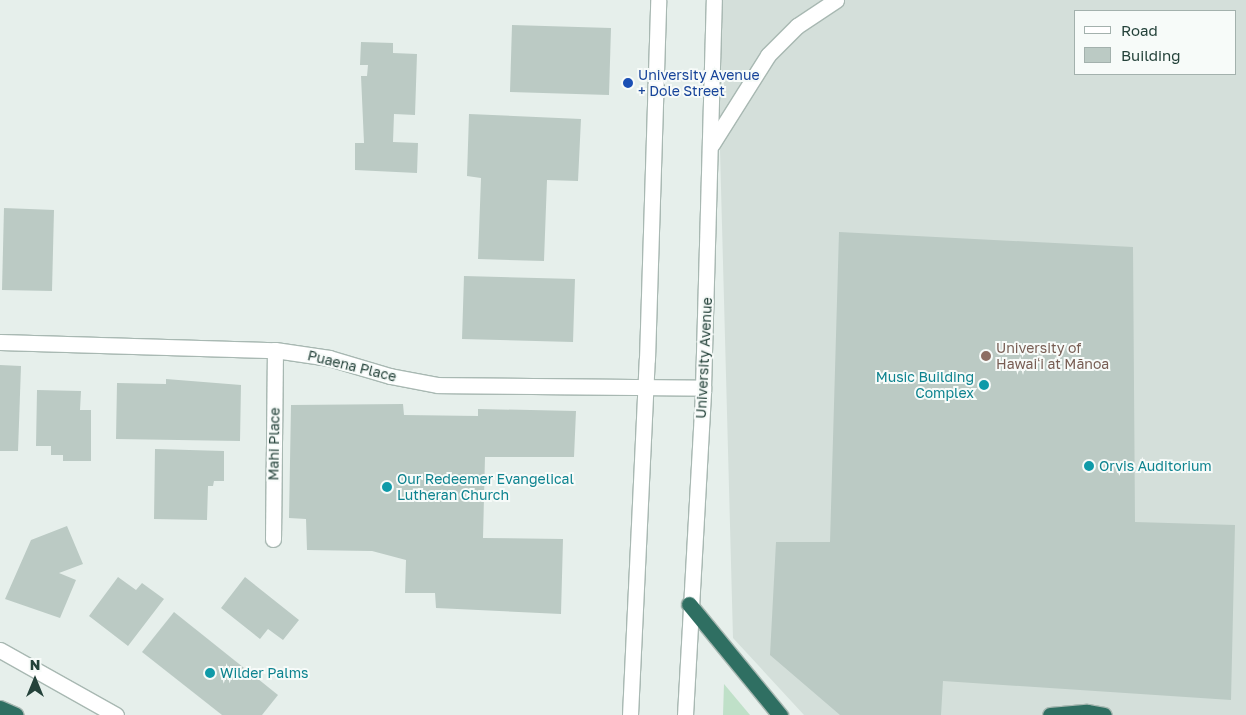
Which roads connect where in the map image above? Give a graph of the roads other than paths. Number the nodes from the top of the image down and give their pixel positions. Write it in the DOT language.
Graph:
graph roads {
  1 [pos="658,0"];
  2 [pos="714,0"];
  3 [pos="836,0"];
  4 [pos="712,144"];
  5 [pos="0,342"];
  6 [pos="275,350"];
  7 [pos="646,385"];
  8 [pos="703,388"];
  9 [pos="273,539"];
  10 [pos="689,604"];
  11 [pos="0,650"];
  12 [pos="0,708"];
  13 [pos="16,715"];
  14 [pos="116,715"];
  15 [pos="630,715"];
  16 [pos="685,715"];
  17 [pos="780,715"];
  18 [pos="1050,715"];
  19 [pos="1104,715"];
  1 -- 7 [label="main road"];
  2 -- 4 [label="main road, University Avenue"];
  3 -- 4 [label="main road"];
  4 -- 8 [label="main road, University Avenue"];
  5 -- 6 [label="main road, Puaena Place"];
  6 -- 7 [label="main road, Puaena Place"];
  6 -- 9 [label="main road, Mahi Place"];
  7 -- 8 [label="main road, Puaena Place"];
  7 -- 15 [label="main road"];
  8 -- 10 [label="main road, University Avenue"];
  10 -- 16 [label="main road, University Avenue"];
  10 -- 17 [label="highway"];
  11 -- 14 [label="main road"];
  12 -- 13 [label="highway"];
  18 -- 19 [label="highway"];
}
